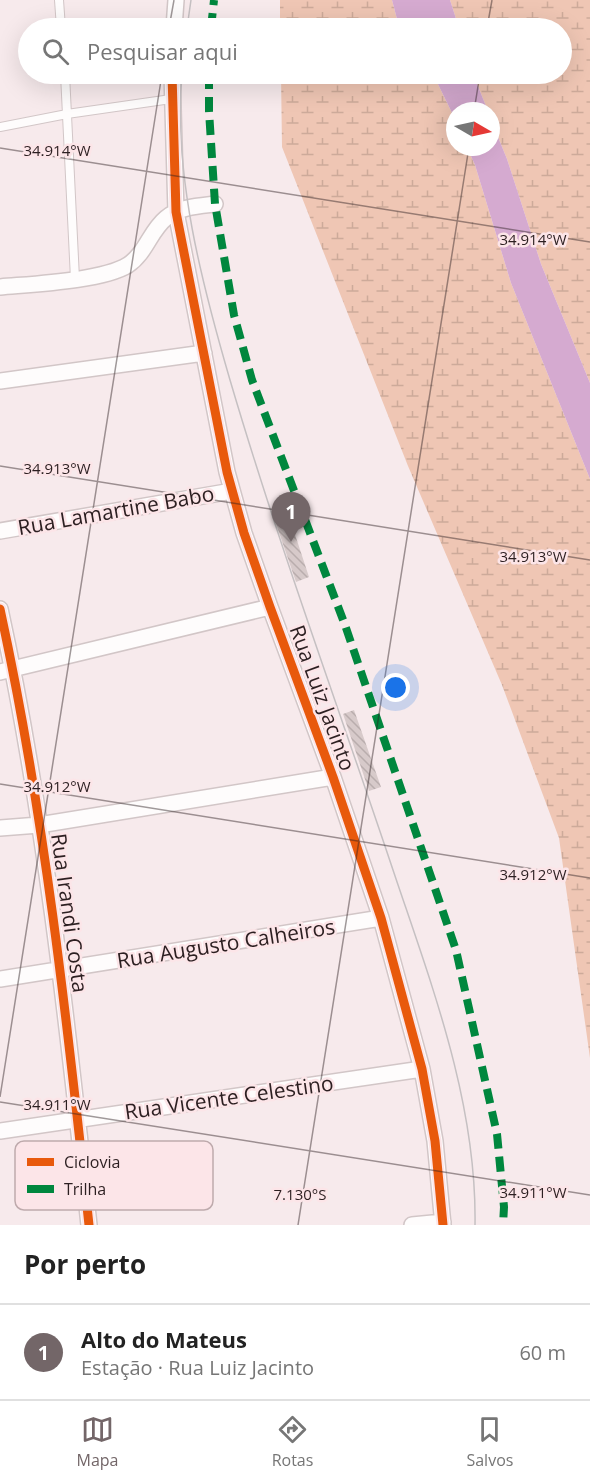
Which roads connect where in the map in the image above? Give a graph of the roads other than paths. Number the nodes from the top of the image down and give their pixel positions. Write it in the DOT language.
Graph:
graph roads {
  1 [pos="59,0"];
  2 [pos="177,0"];
  3 [pos="60,18"];
  4 [pos="175,18"];
  5 [pos="66,84"];
  6 [pos="172,84"];
  7 [pos="171,99"];
  8 [pos="68,114"];
  9 [pos="0,127"];
  10 [pos="214,204"];
  11 [pos="176,212"];
  12 [pos="75,279"];
  13 [pos="0,287"];
  14 [pos="204,353"];
  15 [pos="0,381"];
  16 [pos="232,491"];
  17 [pos="0,531"];
  18 [pos="270,607"];
  19 [pos="0,609"];
  20 [pos="7,671"];
  21 [pos="333,777"];
  22 [pos="39,825"];
  23 [pos="0,828"];
  24 [pos="381,918"];
  25 [pos="60,971"];
  26 [pos="0,979"];
  27 [pos="422,1069"];
  28 [pos="78,1120"];
  29 [pos="0,1131"];
  30 [pos="80,1141"];
  31 [pos="87,1210"];
  32 [pos="443,1223"];
  33 [pos="89,1225"];
  34 [pos="412,1225"];
  1 -- 3 [label="lane"];
  2 -- 4 [label="street"];
  5 -- 8 [label="lane"];
  6 -- 7 [label="street, Rua Luiz Jacinto"];
  7 -- 8 [label="lane"];
  7 -- 11 [label="street, Rua Luiz Jacinto"];
  8 -- 9 [label="lane"];
  8 -- 12 [label="lane"];
  10 -- 11 [label="street"];
  11 -- 12 [label="street"];
  11 -- 14 [label="street, Rua Luiz Jacinto"];
  12 -- 13 [label="street"];
  14 -- 15 [label="street"];
  14 -- 16 [label="street, Rua Luiz Jacinto"];
  16 -- 17 [label="street, Rua Lamartine Babo"];
  16 -- 18 [label="street, Rua Luiz Jacinto"];
  18 -- 20 [label="street"];
  18 -- 21 [label="street, Rua Luiz Jacinto"];
  19 -- 20 [label="street, Rua Irandi Costa"];
  20 -- 22 [label="street, Rua Irandi Costa"];
  21 -- 22 [label="street"];
  21 -- 24 [label="street, Rua Luiz Jacinto"];
  22 -- 23 [label="street"];
  22 -- 25 [label="street, Rua Irandi Costa"];
  24 -- 25 [label="street, Rua Augusto Calheiros"];
  24 -- 27 [label="street, Rua Luiz Jacinto"];
  25 -- 26 [label="street, Rua Augusto Calheiros"];
  25 -- 28 [label="street, Rua Irandi Costa"];
  27 -- 28 [label="street, Rua Vicente Celestino"];
  27 -- 32 [label="street, Rua Luiz Jacinto"];
  28 -- 29 [label="street, Rua Vicente Celestino"];
  28 -- 30 [label="street, Rua Irandi Costa"];
  31 -- 33 [label="street, Rua Irandi Costa"];
  32 -- 34 [label="street"];
}
